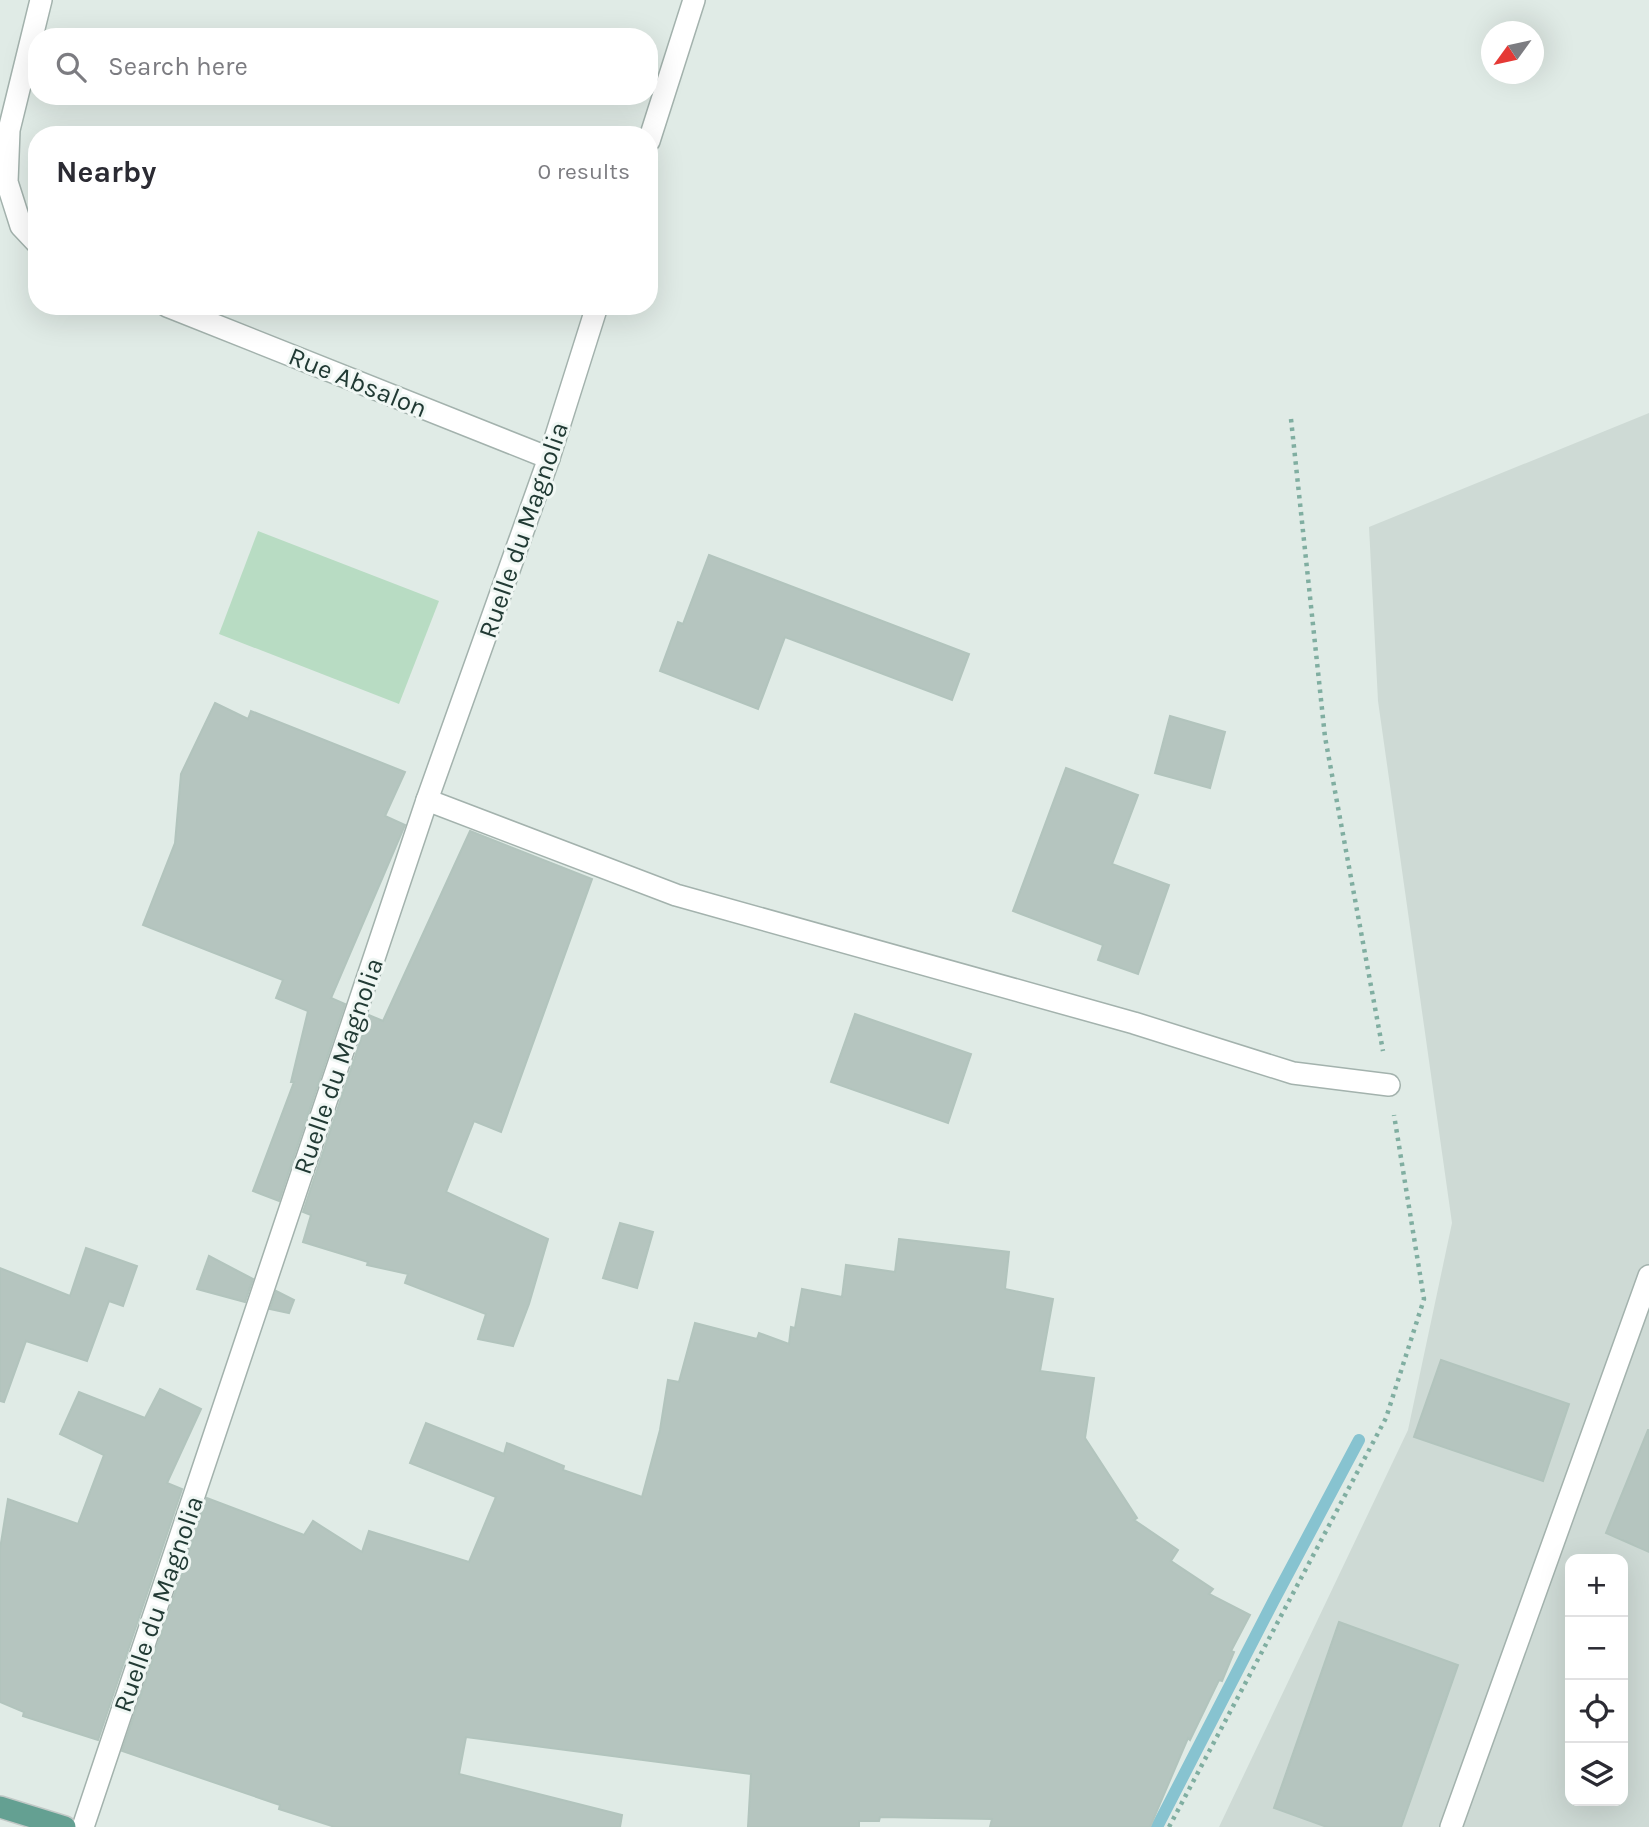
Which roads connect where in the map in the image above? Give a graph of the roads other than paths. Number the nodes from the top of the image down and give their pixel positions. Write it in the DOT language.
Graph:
graph roads {
  1 [pos="41,0"];
  2 [pos="694,0"];
  3 [pos="34,28"];
  4 [pos="28,53"];
  5 [pos="654,126"];
  6 [pos="28,233"];
  7 [pos="190,315"];
  8 [pos="594,315"];
  9 [pos="549,458"];
  10 [pos="427,800"];
  11 [pos="1389,1085"];
  12 [pos="1649,1276"];
  13 [pos="7,1816"];
  14 [pos="65,1827"];
  15 [pos="83,1827"];
  16 [pos="1451,1827"];
  1 -- 3 [label="street"];
  2 -- 5 [label="street"];
  4 -- 6 [label="street"];
  7 -- 9 [label="street, Rue Absalon"];
  8 -- 9 [label="street, Ruelle du Magnolia"];
  9 -- 10 [label="street, Ruelle du Magnolia"];
  10 -- 11 [label="street"];
  10 -- 15 [label="street, Ruelle du Magnolia"];
  12 -- 16 [label="street"];
  13 -- 14 [label="main road"];
}
